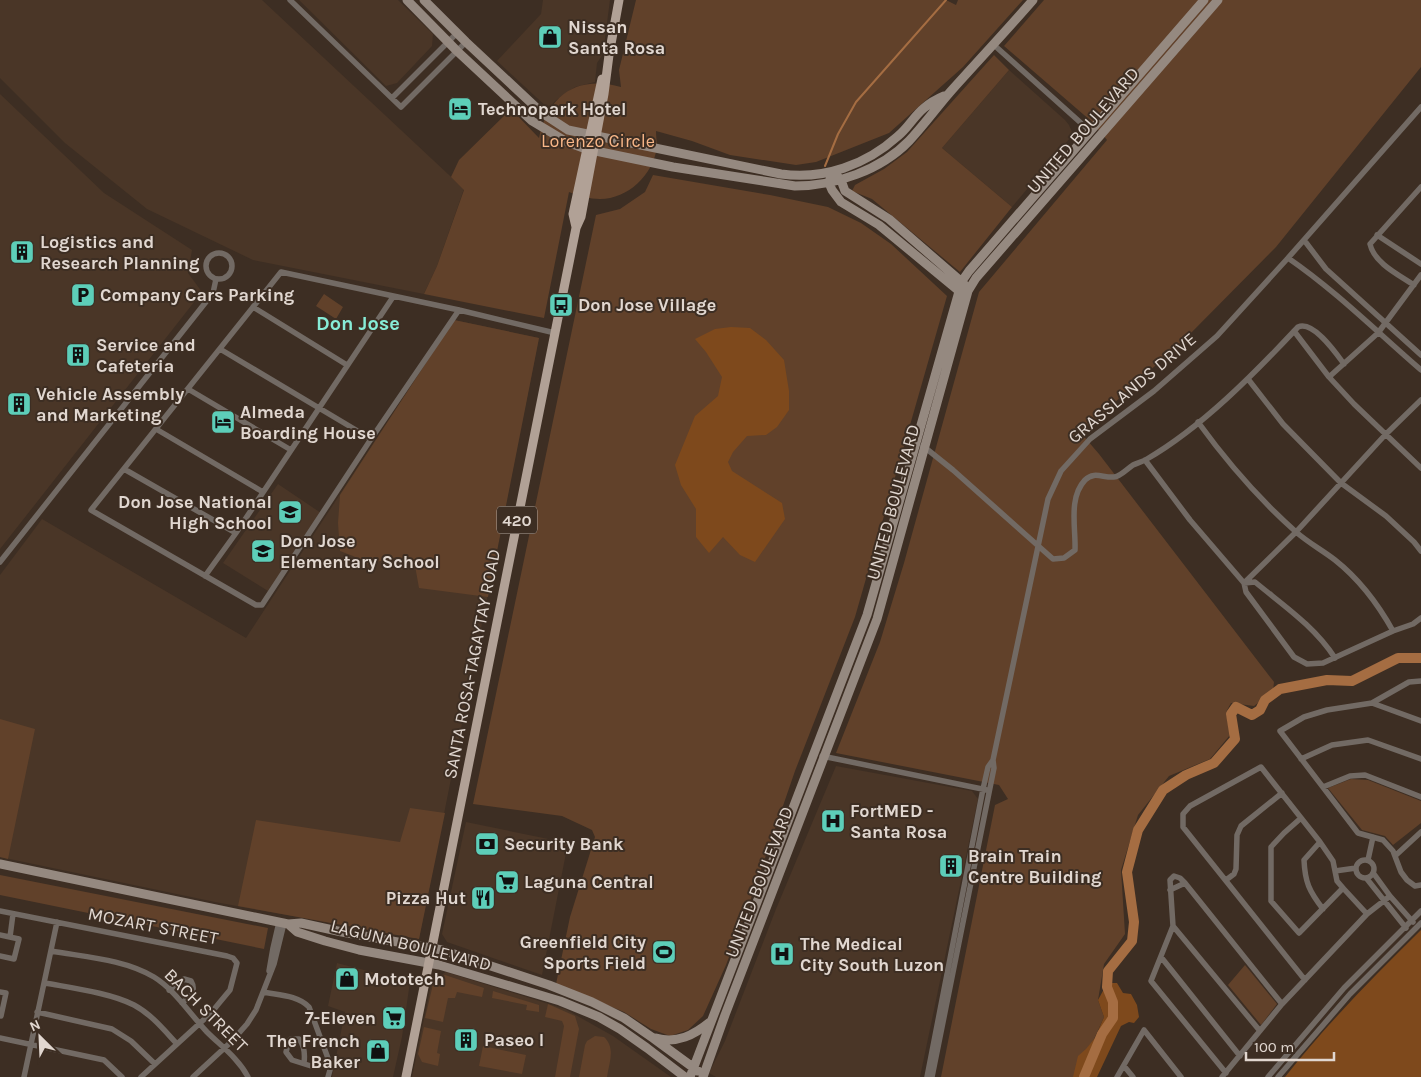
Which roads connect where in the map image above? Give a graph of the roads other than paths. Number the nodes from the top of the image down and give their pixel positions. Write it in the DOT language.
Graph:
graph roads {
  1 [pos="290,0"];
  2 [pos="407,0"];
  3 [pos="424,0"];
  4 [pos="619,0"];
  5 [pos="1033,0"];
  6 [pos="1204,0"];
  7 [pos="1218,0"];
  8 [pos="457,33"];
  9 [pos="448,42"];
  10 [pos="466,42"];
  11 [pos="994,45"];
  12 [pos="457,51"];
  13 [pos="950,92"];
  14 [pos="392,98"];
  15 [pos="1421,107"];
  16 [pos="1090,131"];
  17 [pos="593,136"];
  18 [pos="1098,137"];
  19 [pos="590,150"];
  20 [pos="832,172"];
  21 [pos="841,180"];
  22 [pos="829,183"];
  23 [pos="1421,187"];
  24 [pos="1377,236"];
  25 [pos="1304,240"];
  26 [pos="1288,258"];
  27 [pos="1421,264"];
  28 [pos="1421,275"];
  29 [pos="216,279"];
  30 [pos="962,281"];
  31 [pos="1414,285"];
  32 [pos="958,291"];
  33 [pos="968,291"];
  34 [pos="393,297"];
  35 [pos="253,307"];
  36 [pos="459,310"];
  37 [pos="1386,323"];
  38 [pos="1294,331"];
  39 [pos="555,333"];
  40 [pos="1378,333"];
  41 [pos="220,349"];
  42 [pos="1421,355"];
  43 [pos="1344,364"];
  44 [pos="347,365"];
  45 [pos="1421,370"];
  46 [pos="1329,377"];
  47 [pos="1248,379"];
  48 [pos="188,388"];
  49 [pos="1421,400"];
  50 [pos="319,408"];
  51 [pos="1198,422"];
  52 [pos="156,429"];
  53 [pos="1385,435"];
  54 [pos="371,439"];
  55 [pos="921,444"];
  56 [pos="291,450"];
  57 [pos="1145,460"];
  58 [pos="1421,468"];
  59 [pos="124,469"];
  60 [pos="1341,483"];
  61 [pos="263,492"];
  62 [pos="1296,532"];
  63 [pos="236,533"];
  64 [pos="1039,546"];
  65 [pos="1421,551"];
  66 [pos="0,562"];
  67 [pos="205,576"];
  68 [pos="1244,583"];
  69 [pos="1421,618"];
  70 [pos="1393,631"];
  71 [pos="1334,658"];
  72 [pos="1421,680"];
  73 [pos="1409,682"];
  74 [pos="1421,686"];
  75 [pos="1372,703"];
  76 [pos="1421,721"];
  77 [pos="814,754"];
  78 [pos="824,757"];
  79 [pos="1301,759"];
  80 [pos="1421,759"];
  81 [pos="1323,787"];
  82 [pos="986,790"];
  83 [pos="1282,794"];
  84 [pos="1421,797"];
  85 [pos="1302,818"];
  86 [pos="1421,832"];
  87 [pos="1373,837"];
  88 [pos="1320,842"];
  89 [pos="1395,856"];
  90 [pos="1368,860"];
  91 [pos="0,864"];
  92 [pos="1356,868"];
  93 [pos="1335,871"];
  94 [pos="1374,874"];
  95 [pos="1367,879"];
  96 [pos="1226,880"];
  97 [pos="1184,882"];
  98 [pos="1421,885"];
  99 [pos="1343,888"];
  100 [pos="1170,890"];
  101 [pos="1387,898"];
  102 [pos="1323,908"];
  103 [pos="0,911"];
  104 [pos="1421,911"];
  105 [pos="13,914"];
  106 [pos="1367,914"];
  107 [pos="1411,920"];
  108 [pos="57,922"];
  109 [pos="282,925"];
  110 [pos="1419,925"];
  111 [pos="1173,926"];
  112 [pos="1405,926"];
  113 [pos="1411,933"];
  114 [pos="0,935"];
  115 [pos="10,937"];
  116 [pos="432,948"];
  117 [pos="51,951"];
  118 [pos="0,956"];
  119 [pos="1161,957"];
  120 [pos="429,963"];
  121 [pos="270,973"];
  122 [pos="1305,980"];
  123 [pos="45,983"];
  124 [pos="170,990"];
  125 [pos="0,992"];
  126 [pos="263,992"];
  127 [pos="592,1002"];
  128 [pos="182,1003"];
  129 [pos="1282,1004"];
  130 [pos="37,1012"];
  131 [pos="588,1012"];
  132 [pos="0,1015"];
  133 [pos="710,1022"];
  134 [pos="199,1023"];
  135 [pos="1260,1031"];
  136 [pos="0,1038"];
  137 [pos="653,1038"];
  138 [pos="30,1044"];
  139 [pos="177,1044"];
  140 [pos="224,1049"];
  141 [pos="1240,1056"];
  142 [pos="329,1061"];
  143 [pos="304,1063"];
  144 [pos="155,1064"];
  145 [pos="1124,1066"];
  146 [pos="694,1068"];
  147 [pos="1224,1075"];
  148 [pos="705,1076"];
  149 [pos="24,1077"];
  150 [pos="122,1077"];
  151 [pos="141,1077"];
  152 [pos="193,1077"];
  153 [pos="248,1077"];
  154 [pos="328,1077"];
  155 [pos="406,1077"];
  156 [pos="685,1077"];
  157 [pos="690,1077"];
  158 [pos="927,1077"];
  159 [pos="932,1077"];
  160 [pos="1117,1077"];
  161 [pos="1132,1077"];
  162 [pos="1181,1077"];
  163 [pos="1268,1077"];
  164 [pos="1278,1077"];
  1 -- 14 [label="street"];
  2 -- 9 [label="main road"];
  3 -- 8 [label="main road"];
  4 -- 17 [label="main road, SANTA ROSA-TAGAYTAY ROAD / 420"];
  5 -- 11 [label="main road"];
  6 -- 16 [label="main road, UNITED BOULEVARD"];
  7 -- 18 [label="main road, UNITED BOULEVARD"];
  8 -- 9 [label="street"];
  8 -- 10 [label="main road"];
  9 -- 12 [label="main road"];
  9 -- 14 [label="street"];
  10 -- 12 [label="street"];
  10 -- 17 [label="main road"];
  11 -- 13 [label="main road"];
  11 -- 16 [label="street"];
  12 -- 14 [label="street"];
  12 -- 19 [label="main road"];
  13 -- 20 [label="main road"];
  13 -- 21 [label="main road"];
  15 -- 25 [label="street, GRASSLANDS DRIVE"];
  16 -- 18 [label="street"];
  16 -- 30 [label="main road, UNITED BOULEVARD"];
  17 -- 19 [label="main road, SANTA ROSA-TAGAYTAY ROAD / 420"];
  17 -- 20 [label="main road"];
  18 -- 33 [label="main road, UNITED BOULEVARD"];
  19 -- 22 [label="main road"];
  19 -- 39 [label="main road, SANTA ROSA-TAGAYTAY ROAD / 420"];
  20 -- 21 [label="main road"];
  20 -- 22 [label="main road"];
  21 -- 22 [label="main road"];
  21 -- 30 [label="main road"];
  22 -- 32 [label="main road"];
  23 -- 24 [label="street"];
  24 -- 27 [label="street"];
  24 -- 31 [label="street"];
  25 -- 26 [label="street, GRASSLANDS DRIVE"];
  25 -- 37 [label="street"];
  26 -- 40 [label="street"];
  26 -- 64 [label="street, GRASSLANDS DRIVE"];
  28 -- 31 [label="street"];
  29 -- 29 [label="street"];
  29 -- 66 [label="street"];
  30 -- 32 [label="main road, UNITED BOULEVARD"];
  30 -- 33 [label="main road"];
  31 -- 37 [label="street"];
  32 -- 33 [label="main road"];
  32 -- 55 [label="main road, UNITED BOULEVARD"];
  33 -- 55 [label="main road, UNITED BOULEVARD"];
  34 -- 35 [label="street"];
  34 -- 36 [label="street"];
  34 -- 44 [label="street"];
  35 -- 41 [label="street"];
  35 -- 44 [label="street"];
  36 -- 39 [label="street"];
  36 -- 54 [label="street"];
  37 -- 40 [label="street"];
  37 -- 42 [label="street"];
  38 -- 43 [label="street"];
  38 -- 46 [label="street"];
  38 -- 47 [label="street"];
  39 -- 116 [label="main road, SANTA ROSA-TAGAYTAY ROAD / 420"];
  40 -- 43 [label="street"];
  40 -- 45 [label="street"];
  41 -- 48 [label="street"];
  41 -- 50 [label="street"];
  43 -- 46 [label="street"];
  44 -- 50 [label="street"];
  46 -- 53 [label="street"];
  47 -- 51 [label="street"];
  47 -- 60 [label="street"];
  48 -- 52 [label="street"];
  48 -- 56 [label="street"];
  49 -- 53 [label="street"];
  50 -- 54 [label="street"];
  50 -- 56 [label="street"];
  51 -- 57 [label="street"];
  51 -- 62 [label="street"];
  52 -- 59 [label="street"];
  52 -- 61 [label="street"];
  53 -- 58 [label="street"];
  53 -- 60 [label="street"];
  54 -- 67 [label="street"];
  55 -- 64 [label="street"];
  55 -- 77 [label="main road, UNITED BOULEVARD"];
  55 -- 78 [label="main road, UNITED BOULEVARD"];
  56 -- 61 [label="street"];
  57 -- 64 [label="street"];
  57 -- 68 [label="street"];
  59 -- 63 [label="street"];
  59 -- 67 [label="street"];
  60 -- 62 [label="street"];
  60 -- 65 [label="street"];
  61 -- 63 [label="street"];
  62 -- 68 [label="street"];
  62 -- 70 [label="street"];
  63 -- 67 [label="street"];
  64 -- 82 [label="street, GRASSLANDS DRIVE"];
  68 -- 71 [label="street"];
  68 -- 71 [label="street"];
  69 -- 70 [label="street"];
  70 -- 71 [label="street"];
  72 -- 73 [label="street"];
  73 -- 74 [label="street"];
  73 -- 75 [label="street"];
  75 -- 76 [label="street"];
  75 -- 79 [label="street"];
  77 -- 78 [label="street"];
  77 -- 133 [label="main road, UNITED BOULEVARD"];
  78 -- 82 [label="street"];
  78 -- 148 [label="main road, UNITED BOULEVARD"];
  79 -- 80 [label="street"];
  79 -- 81 [label="street"];
  81 -- 84 [label="street"];
  81 -- 87 [label="street"];
  82 -- 158 [label="street, GRASSLANDS DRIVE"];
  82 -- 159 [label="street, GRASSLANDS DRIVE"];
  83 -- 85 [label="street"];
  83 -- 96 [label="street"];
  83 -- 96 [label="street"];
  85 -- 88 [label="street"];
  85 -- 102 [label="street"];
  86 -- 89 [label="street"];
  87 -- 89 [label="street"];
  87 -- 90 [label="street"];
  88 -- 93 [label="street"];
  88 -- 102 [label="street"];
  89 -- 98 [label="street"];
  90 -- 92 [label="street"];
  90 -- 94 [label="street"];
  91 -- 109 [label="main road, LAGUNA BOULEVARD"];
  92 -- 93 [label="street"];
  92 -- 95 [label="street"];
  93 -- 99 [label="street"];
  94 -- 95 [label="street"];
  94 -- 101 [label="street"];
  95 -- 101 [label="street"];
  96 -- 122 [label="street"];
  97 -- 100 [label="street"];
  97 -- 100 [label="street"];
  97 -- 129 [label="street"];
  99 -- 102 [label="street"];
  99 -- 106 [label="street"];
  100 -- 111 [label="street"];
  101 -- 106 [label="street"];
  101 -- 107 [label="street"];
  101 -- 112 [label="street"];
  103 -- 105 [label="street, MOZART STREET"];
  104 -- 107 [label="street"];
  105 -- 108 [label="street, MOZART STREET"];
  105 -- 115 [label="street"];
  106 -- 122 [label="street"];
  107 -- 110 [label="street"];
  107 -- 112 [label="street"];
  108 -- 117 [label="street"];
  108 -- 134 [label="street, MOZART STREET"];
  109 -- 116 [label="main road, LAGUNA BOULEVARD"];
  109 -- 120 [label="main road, LAGUNA BOULEVARD"];
  109 -- 121 [label="street"];
  109 -- 121 [label="street"];
  110 -- 113 [label="street"];
  111 -- 119 [label="street"];
  111 -- 135 [label="street"];
  112 -- 113 [label="street"];
  112 -- 163 [label="street"];
  113 -- 164 [label="street"];
  114 -- 115 [label="street"];
  115 -- 118 [label="street"];
  116 -- 120 [label="main road, SANTA ROSA-TAGAYTAY ROAD / 420"];
  116 -- 127 [label="main road, LAGUNA BOULEVARD"];
  117 -- 123 [label="street"];
  117 -- 124 [label="street, BACH STREET"];
  119 -- 141 [label="street"];
  119 -- 147 [label="street"];
  120 -- 131 [label="main road, LAGUNA BOULEVARD"];
  120 -- 155 [label="main road, SANTA ROSA-TAGAYTAY ROAD / 420"];
  121 -- 126 [label="street"];
  122 -- 129 [label="street"];
  123 -- 130 [label="street"];
  123 -- 139 [label="street"];
  124 -- 128 [label="street, BACH STREET"];
  124 -- 128 [label="street"];
  125 -- 132 [label="street"];
  126 -- 140 [label="street"];
  126 -- 142 [label="street"];
  127 -- 131 [label="main road"];
  127 -- 137 [label="main road, LAGUNA BOULEVARD"];
  128 -- 134 [label="street, BACH STREET"];
  129 -- 135 [label="street"];
  130 -- 138 [label="street"];
  130 -- 144 [label="street"];
  131 -- 156 [label="main road, LAGUNA BOULEVARD"];
  133 -- 137 [label="main road"];
  133 -- 146 [label="main road, UNITED BOULEVARD"];
  134 -- 139 [label="street, MOZART STREET"];
  134 -- 140 [label="street, BACH STREET"];
  135 -- 141 [label="street"];
  136 -- 138 [label="street"];
  137 -- 146 [label="main road, LAGUNA BOULEVARD"];
  138 -- 149 [label="street"];
  138 -- 150 [label="street"];
  139 -- 144 [label="street, MOZART STREET"];
  140 -- 152 [label="street"];
  140 -- 153 [label="street, BACH STREET"];
  141 -- 147 [label="street"];
  142 -- 143 [label="street"];
  142 -- 154 [label="street"];
  144 -- 151 [label="street, MOZART STREET"];
  145 -- 160 [label="street"];
  145 -- 161 [label="street"];
  145 -- 162 [label="street"];
  146 -- 148 [label="main road, LAGUNA BOULEVARD"];
  146 -- 157 [label="main road, UNITED BOULEVARD"];
}
